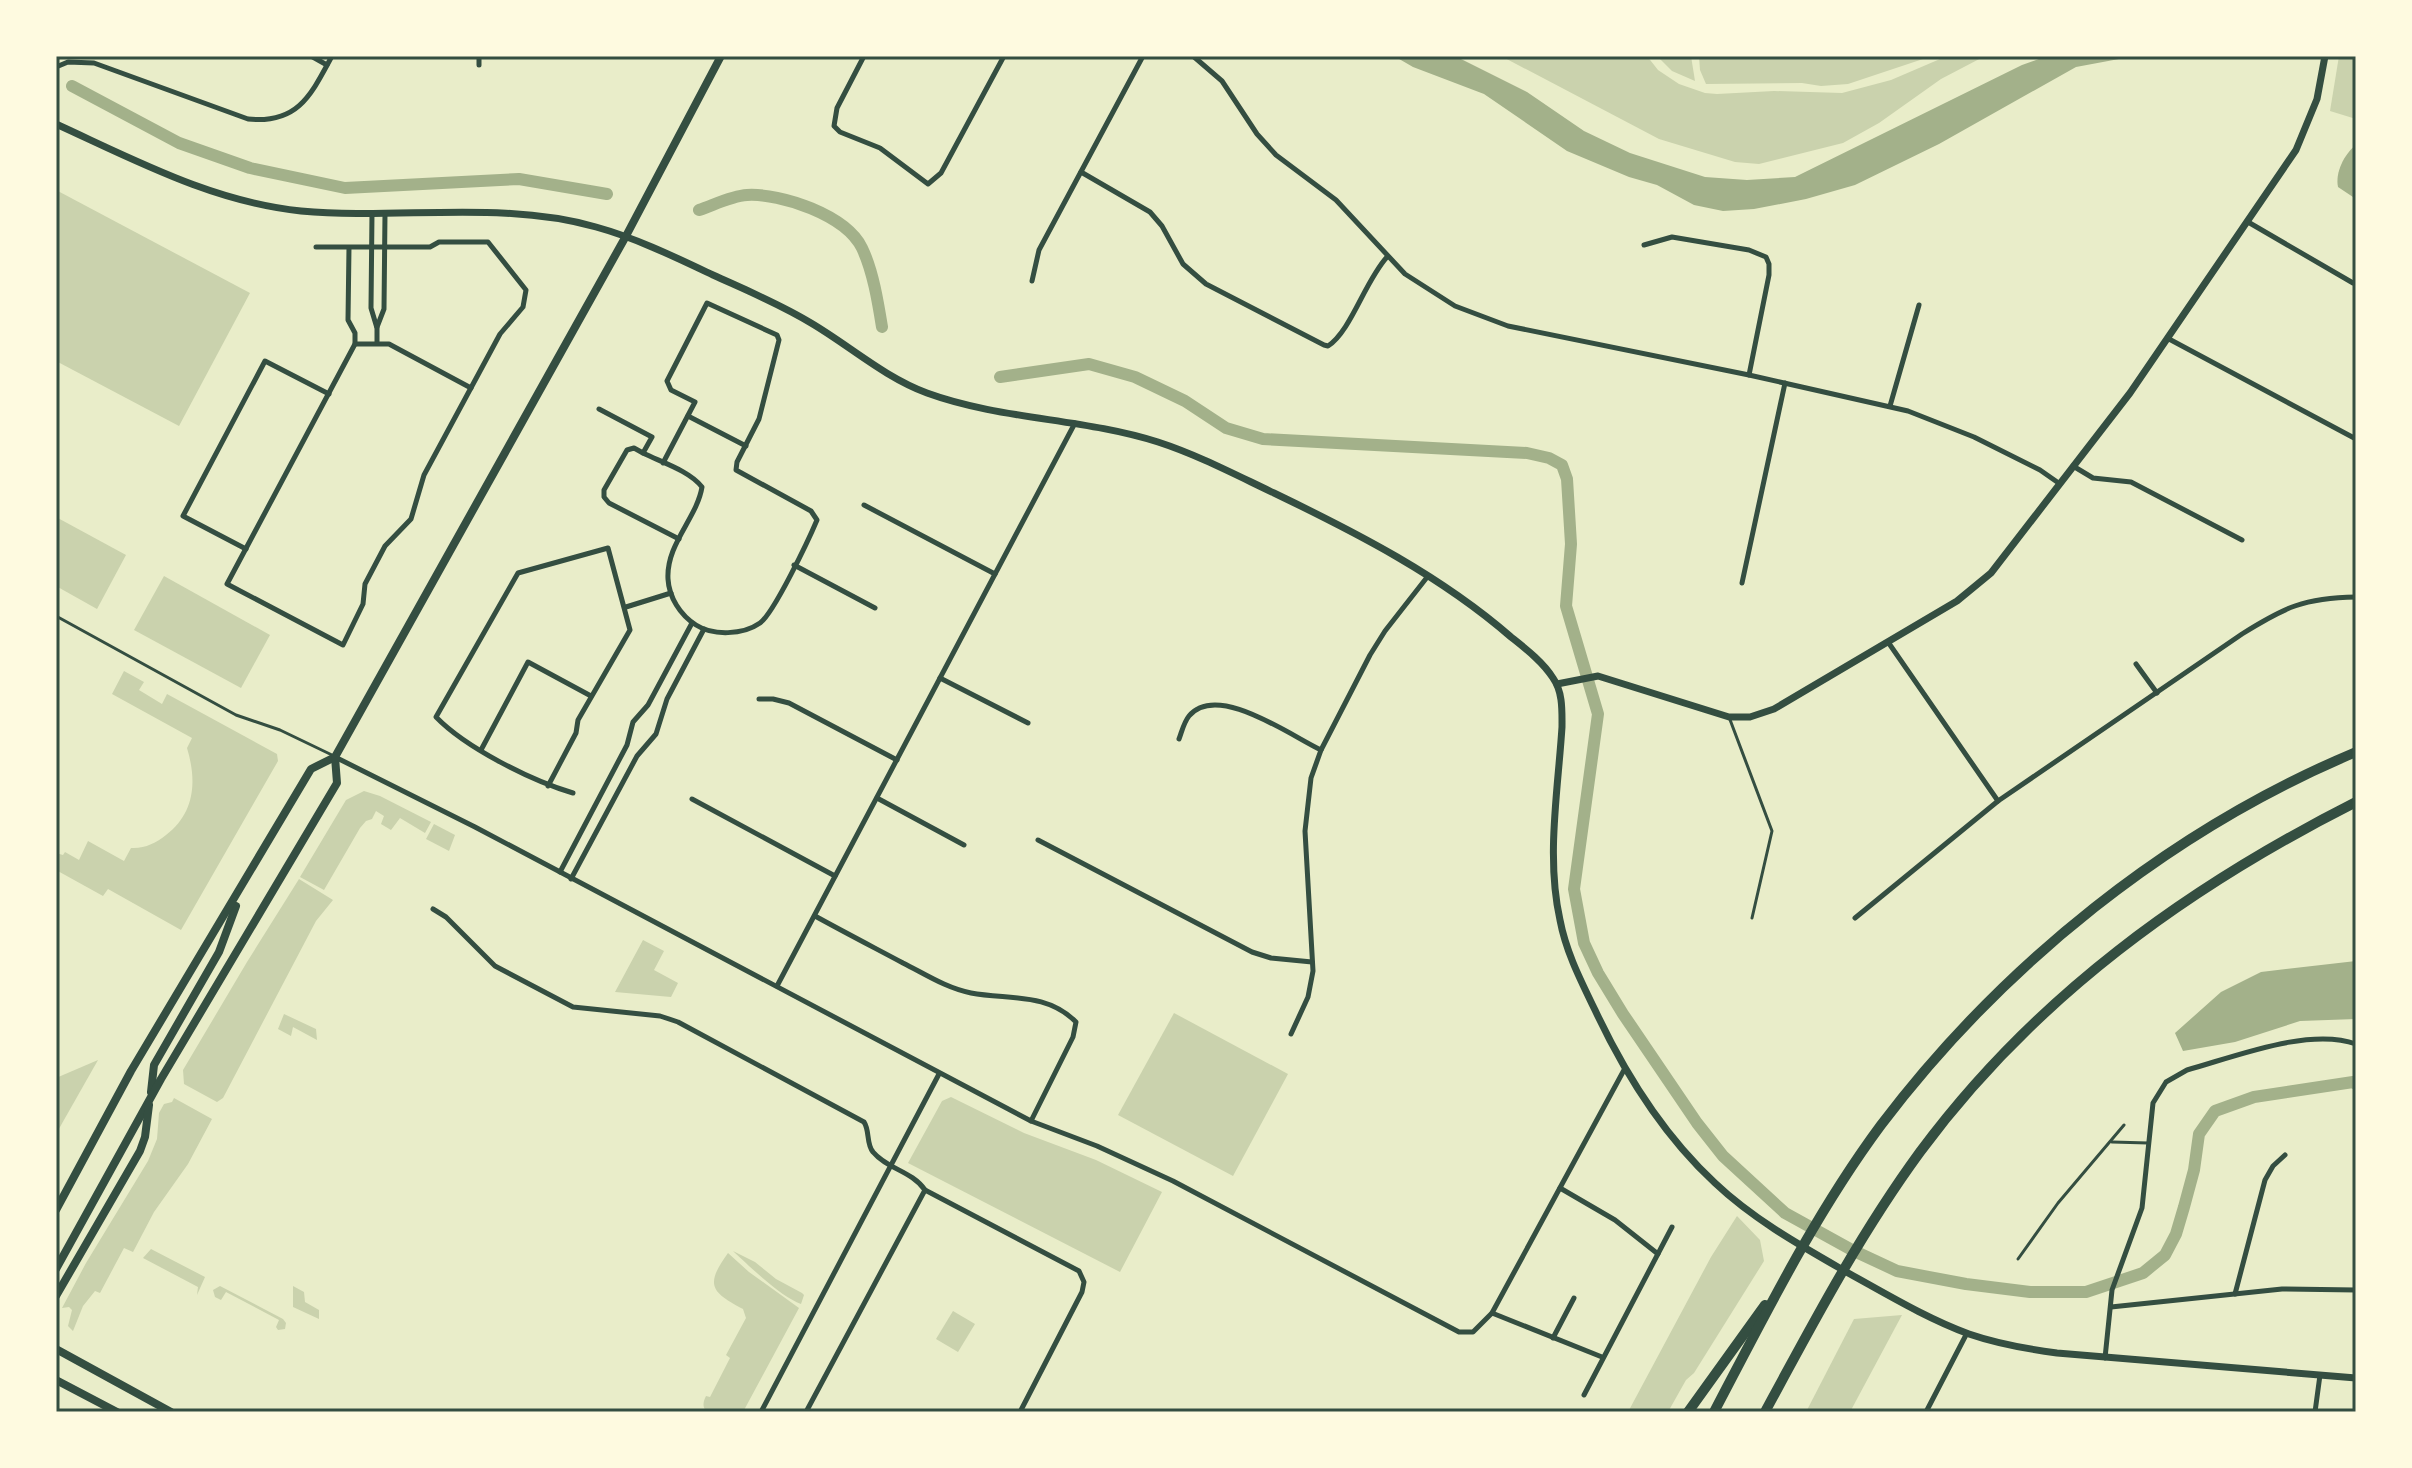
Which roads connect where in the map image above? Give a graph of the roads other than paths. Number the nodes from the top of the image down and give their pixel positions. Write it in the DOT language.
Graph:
graph roads {
  1 [pos="311,56"];
  2 [pos="332,56"];
  3 [pos="479,56"];
  4 [pos="721,56"];
  5 [pos="864,56"];
  6 [pos="1004,56"];
  7 [pos="1143,56"];
  8 [pos="1193,56"];
  9 [pos="2325,56"];
  10 [pos="327,65"];
  11 [pos="479,65"];
  12 [pos="56,67"];
  13 [pos="56,124"];
  14 [pos="1081,172"];
  15 [pos="372,213"];
  16 [pos="385,214"];
  17 [pos="2248,222"];
  18 [pos="626,236"];
  19 [pos="1644,245"];
  20 [pos="316,247"];
  21 [pos="349,247"];
  22 [pos="372,247"];
  23 [pos="385,247"];
  24 [pos="1387,257"];
  25 [pos="1032,281"];
  26 [pos="2353,283"];
  27 [pos="1919,305"];
  28 [pos="377,328"];
  29 [pos="2169,339"];
  30 [pos="377,343"];
  31 [pos="355,344"];
  32 [pos="1749,375"];
  33 [pos="1785,383"];
  34 [pos="471,388"];
  35 [pos="329,394"];
  36 [pos="1890,406"];
  37 [pos="599,409"];
  38 [pos="688,416"];
  39 [pos="1075,423"];
  40 [pos="2356,439"];
  41 [pos="746,446"];
  42 [pos="643,453"];
  43 [pos="663,463"];
  44 [pos="2073,466"];
  45 [pos="2060,484"];
  46 [pos="864,505"];
  47 [pos="679,539"];
  48 [pos="2242,540"];
  49 [pos="246,549"];
  50 [pos="794,565"];
  51 [pos="995,574"];
  52 [pos="1428,576"];
  53 [pos="1742,583"];
  54 [pos="671,593"];
  55 [pos="2356,597"];
  56 [pos="626,607"];
  57 [pos="875,608"];
  58 [pos="56,616"];
  59 [pos="698,626"];
  60 [pos="1888,642"];
  61 [pos="2136,664"];
  62 [pos="940,678"];
  63 [pos="1557,684"];
  64 [pos="2157,693"];
  65 [pos="591,696"];
  66 [pos="759,699"];
  67 [pos="1729,717"];
  68 [pos="1028,723"];
  69 [pos="1179,739"];
  70 [pos="481,750"];
  71 [pos="1321,750"];
  72 [pos="2356,752"];
  73 [pos="335,757"];
  74 [pos="897,760"];
  75 [pos="548,786"];
  76 [pos="573,793"];
  77 [pos="877,798"];
  78 [pos="692,799"];
  79 [pos="1998,801"];
  80 [pos="2356,802"];
  81 [pos="1038,840"];
  82 [pos="964,845"];
  83 [pos="560,872"];
  84 [pos="836,876"];
  85 [pos="571,879"];
  86 [pos="243,887"];
  87 [pos="433,909"];
  88 [pos="815,916"];
  89 [pos="1752,918"];
  90 [pos="1855,918"];
  91 [pos="1312,962"];
  92 [pos="777,986"];
  93 [pos="1291,1034"];
  94 [pos="2356,1044"];
  95 [pos="1624,1070"];
  96 [pos="939,1074"];
  97 [pos="149,1100"];
  98 [pos="1031,1121"];
  99 [pos="2124,1125"];
  100 [pos="2112,1142"];
  101 [pos="2148,1143"];
  102 [pos="2285,1155"];
  103 [pos="891,1165"];
  104 [pos="1560,1188"];
  105 [pos="925,1190"];
  106 [pos="56,1210"];
  107 [pos="1672,1227"];
  108 [pos="1658,1254"];
  109 [pos="2018,1259"];
  110 [pos="56,1269"];
  111 [pos="1788,1273"];
  112 [pos="2356,1290"];
  113 [pos="2235,1294"];
  114 [pos="56,1296"];
  115 [pos="1574,1298"];
  116 [pos="2111,1307"];
  117 [pos="1492,1313"];
  118 [pos="1967,1333"];
  119 [pos="1553,1338"];
  120 [pos="56,1349"];
  121 [pos="1603,1357"];
  122 [pos="2105,1358"];
  123 [pos="2320,1375"];
  124 [pos="2356,1378"];
  125 [pos="56,1380"];
  126 [pos="1584,1395"];
  127 [pos="117,1412"];
  128 [pos="171,1412"];
  129 [pos="761,1412"];
  130 [pos="806,1412"];
  131 [pos="1020,1412"];
  132 [pos="1688,1412"];
  133 [pos="1714,1412"];
  134 [pos="1767,1412"];
  135 [pos="1926,1412"];
  136 [pos="2315,1412"];
  1 -- 10 [label="street"];
  2 -- 10 [label="street"];
  3 -- 11 [label="street"];
  4 -- 18 [label="main road"];
  5 -- 6 [label="street"];
  7 -- 14 [label="street"];
  8 -- 24 [label="street"];
  9 -- 17 [label="street"];
  10 -- 12 [label="street"];
  13 -- 15 [label="street"];
  14 -- 24 [label="street"];
  14 -- 25 [label="street"];
  15 -- 16 [label="street"];
  15 -- 22 [label="street"];
  16 -- 18 [label="street"];
  16 -- 23 [label="street"];
  17 -- 26 [label="street"];
  17 -- 29 [label="street"];
  18 -- 39 [label="street"];
  18 -- 73 [label="main road"];
  19 -- 32 [label="street"];
  20 -- 21 [label="street"];
  21 -- 22 [label="street"];
  21 -- 31 [label="street"];
  22 -- 23 [label="street"];
  22 -- 28 [label="street"];
  23 -- 28 [label="street"];
  23 -- 34 [label="street"];
  24 -- 32 [label="street"];
  27 -- 36 [label="street"];
  28 -- 30 [label="street"];
  29 -- 40 [label="street"];
  29 -- 44 [label="street"];
  30 -- 31 [label="street"];
  30 -- 34 [label="street"];
  31 -- 35 [label="street"];
  32 -- 33 [label="street"];
  33 -- 36 [label="street"];
  33 -- 53 [label="street"];
  34 -- 49 [label="street"];
  35 -- 49 [label="street"];
  35 -- 49 [label="street"];
  36 -- 45 [label="street"];
  37 -- 42 [label="street"];
  38 -- 41 [label="street"];
  38 -- 41 [label="street"];
  38 -- 43 [label="street"];
  39 -- 51 [label="street"];
  39 -- 52 [label="street"];
  41 -- 50 [label="street"];
  42 -- 43 [label="street"];
  42 -- 47 [label="street"];
  43 -- 47 [label="street"];
  44 -- 45 [label="street"];
  44 -- 48 [label="street"];
  45 -- 60 [label="street"];
  46 -- 51 [label="street"];
  47 -- 54 [label="street"];
  50 -- 57 [label="street"];
  50 -- 59 [label="street"];
  51 -- 62 [label="street"];
  52 -- 63 [label="street"];
  52 -- 71 [label="street"];
  54 -- 56 [label="street"];
  54 -- 59 [label="street"];
  55 -- 64 [label="street"];
  56 -- 65 [label="street"];
  56 -- 70 [label="street"];
  58 -- 73 [label="lane"];
  59 -- 83 [label="street"];
  59 -- 85 [label="street"];
  60 -- 67 [label="street"];
  60 -- 79 [label="street"];
  61 -- 64 [label="street"];
  62 -- 68 [label="street"];
  62 -- 74 [label="street"];
  63 -- 67 [label="street"];
  63 -- 95 [label="street"];
  64 -- 79 [label="street"];
  65 -- 70 [label="street"];
  65 -- 75 [label="street"];
  66 -- 74 [label="street"];
  67 -- 89 [label="lane"];
  69 -- 71 [label="street"];
  70 -- 75 [label="street"];
  71 -- 91 [label="street"];
  72 -- 111 [label="highway"];
  73 -- 83 [label="street"];
  73 -- 86 [label="main road"];
  73 -- 97 [label="main road"];
  74 -- 77 [label="street"];
  75 -- 76 [label="street"];
  77 -- 82 [label="street"];
  77 -- 84 [label="street"];
  78 -- 84 [label="street"];
  79 -- 90 [label="street"];
  80 -- 134 [label="highway"];
  81 -- 91 [label="street"];
  83 -- 85 [label="street"];
  84 -- 88 [label="street"];
  85 -- 92 [label="street"];
  86 -- 97 [label="main road"];
  86 -- 106 [label="main road"];
  87 -- 103 [label="street"];
  88 -- 92 [label="street"];
  88 -- 98 [label="street"];
  91 -- 93 [label="street"];
  92 -- 96 [label="street"];
  94 -- 101 [label="street"];
  95 -- 104 [label="street"];
  95 -- 118 [label="street"];
  96 -- 98 [label="street"];
  96 -- 103 [label="street"];
  97 -- 110 [label="main road"];
  97 -- 114 [label="main road"];
  98 -- 117 [label="street"];
  99 -- 100 [label="lane"];
  100 -- 101 [label="lane"];
  100 -- 109 [label="lane"];
  101 -- 116 [label="street"];
  102 -- 113 [label="street"];
  103 -- 105 [label="street"];
  103 -- 129 [label="street"];
  104 -- 108 [label="street"];
  104 -- 117 [label="street"];
  105 -- 130 [label="street"];
  105 -- 131 [label="street"];
  107 -- 108 [label="street"];
  108 -- 121 [label="street"];
  111 -- 132 [label="highway"];
  111 -- 133 [label="highway"];
  112 -- 113 [label="street"];
  113 -- 116 [label="street"];
  115 -- 119 [label="street"];
  116 -- 122 [label="street"];
  117 -- 119 [label="street"];
  118 -- 122 [label="street"];
  118 -- 135 [label="street"];
  119 -- 121 [label="street"];
  120 -- 128 [label="main road"];
  121 -- 126 [label="street"];
  122 -- 123 [label="street"];
  123 -- 124 [label="street"];
  123 -- 136 [label="street"];
  125 -- 127 [label="main road"];
}
